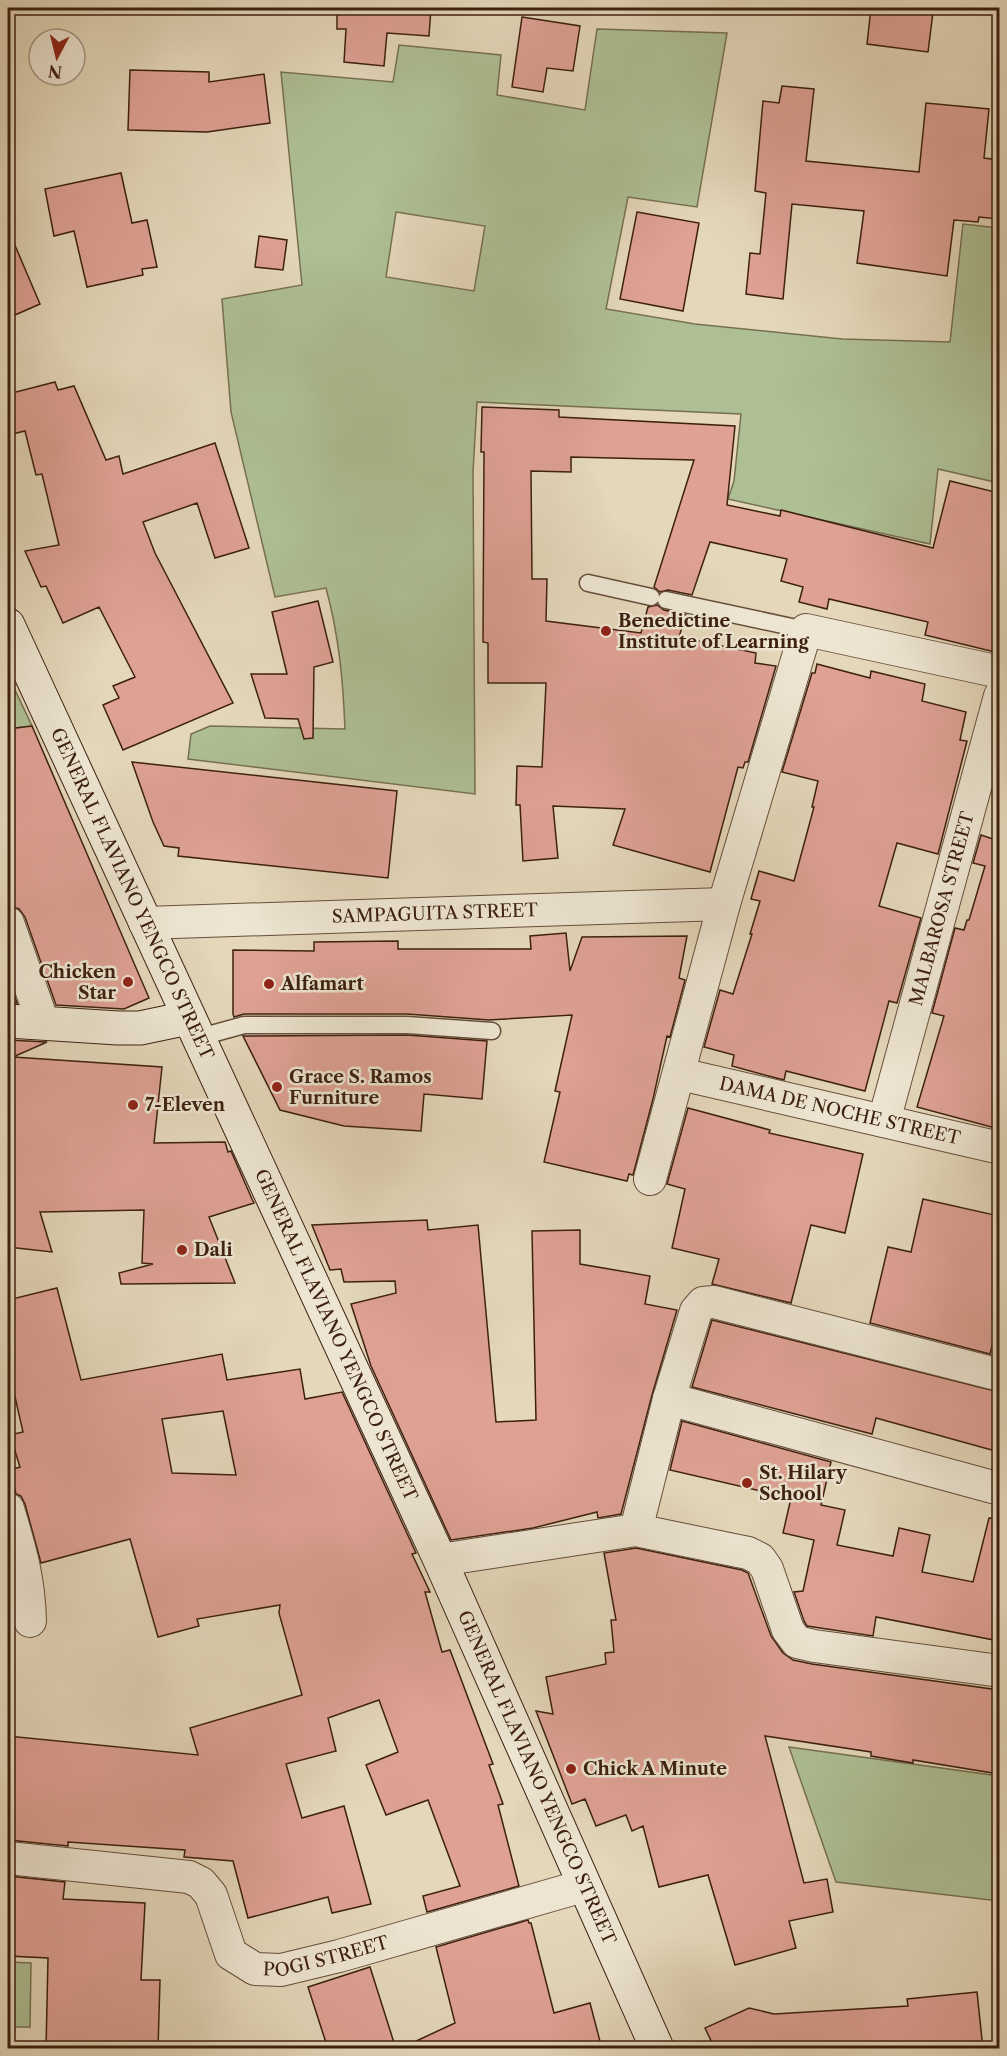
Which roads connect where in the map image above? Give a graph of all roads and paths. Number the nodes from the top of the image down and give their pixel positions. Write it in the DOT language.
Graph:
graph roads {
  1 [pos="588,584"];
  2 [pos="8,625"];
  3 [pos="806,630"];
  4 [pos="999,672"];
  5 [pos="999,696"];
  6 [pos="724,904"];
  7 [pos="8,923"];
  8 [pos="145,923"];
  9 [pos="8,1021"];
  10 [pos="43,1023"];
  11 [pos="193,1028"];
  12 [pos="492,1031"];
  13 [pos="680,1074"];
  14 [pos="884,1121"];
  15 [pos="999,1148"];
  16 [pos="650,1179"];
  17 [pos="999,1375"];
  18 [pos="669,1399"];
  19 [pos="999,1489"];
  20 [pos="8,1511"];
  21 [pos="636,1530"];
  22 [pos="440,1560"];
  23 [pos="30,1621"];
  24 [pos="999,1671"];
  25 [pos="8,1858"];
  26 [pos="583,1886"];
  27 [pos="657,2049"];
  1 -- 3 [label="lane"];
  2 -- 8 [label="main road, GENERAL FLAVIANO YENGCO STREET"];
  3 -- 4 [label="street"];
  3 -- 6 [label="street"];
  5 -- 14 [label="street, MALBAROSA STREET"];
  6 -- 8 [label="street, SAMPAGUITA STREET"];
  6 -- 13 [label="street"];
  7 -- 10 [label="street"];
  8 -- 11 [label="main road, GENERAL FLAVIANO YENGCO STREET"];
  9 -- 10 [label="main road"];
  10 -- 11 [label="main road"];
  11 -- 12 [label="lane"];
  11 -- 22 [label="main road, GENERAL FLAVIANO YENGCO STREET"];
  13 -- 14 [label="street, DAMA DE NOCHE STREET"];
  13 -- 16 [label="street"];
  14 -- 15 [label="street, DAMA DE NOCHE STREET"];
  17 -- 18 [label="street"];
  18 -- 19 [label="street"];
  18 -- 21 [label="street"];
  20 -- 23 [label="street"];
  21 -- 22 [label="street"];
  21 -- 24 [label="street"];
  22 -- 26 [label="main road, GENERAL FLAVIANO YENGCO STREET"];
  25 -- 26 [label="street, POGI STREET"];
  26 -- 27 [label="main road, GENERAL FLAVIANO YENGCO STREET"];
}
